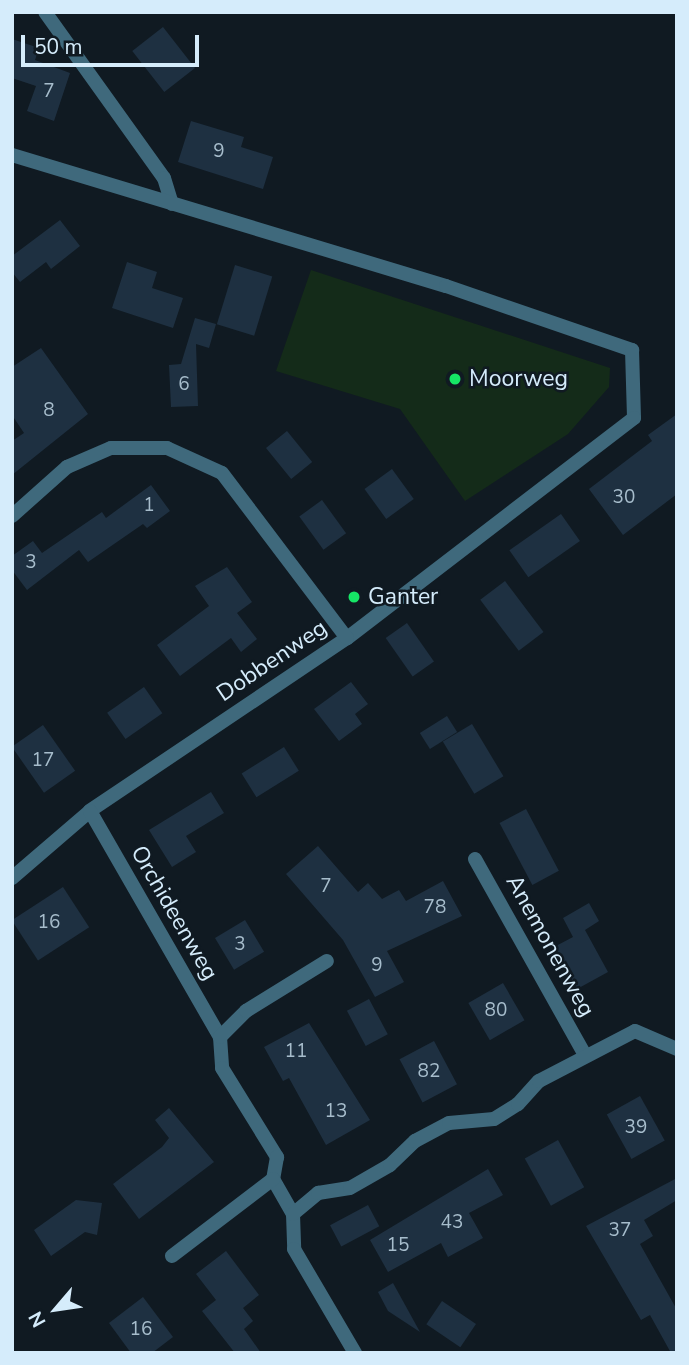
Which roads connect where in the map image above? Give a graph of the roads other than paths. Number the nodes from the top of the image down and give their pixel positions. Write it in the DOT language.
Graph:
graph roads {
  1 [pos="45,12"];
  2 [pos="12,155"];
  3 [pos="172,204"];
  4 [pos="12,516"];
  5 [pos="348,638"];
  6 [pos="90,811"];
  7 [pos="475,859"];
  8 [pos="12,878"];
  9 [pos="327,961"];
  10 [pos="220,1037"];
  11 [pos="677,1049"];
  12 [pos="585,1055"];
  13 [pos="273,1179"];
  14 [pos="293,1214"];
  15 [pos="172,1256"];
  16 [pos="355,1353"];
  1 -- 3 [label="street"];
  2 -- 3 [label="street"];
  3 -- 5 [label="street, Dobbenweg"];
  4 -- 5 [label="street"];
  5 -- 6 [label="street, Dobbenweg"];
  6 -- 8 [label="street, Dobbenweg"];
  6 -- 10 [label="street, Orchideenweg"];
  7 -- 12 [label="street, Anemonenweg"];
  9 -- 10 [label="street"];
  10 -- 13 [label="street, Orchideenweg"];
  11 -- 12 [label="street, Anemonenweg"];
  12 -- 14 [label="street, Anemonenweg"];
  13 -- 14 [label="street, Orchideenweg"];
  13 -- 15 [label="street"];
  14 -- 16 [label="street, Orchideenweg"];
}
